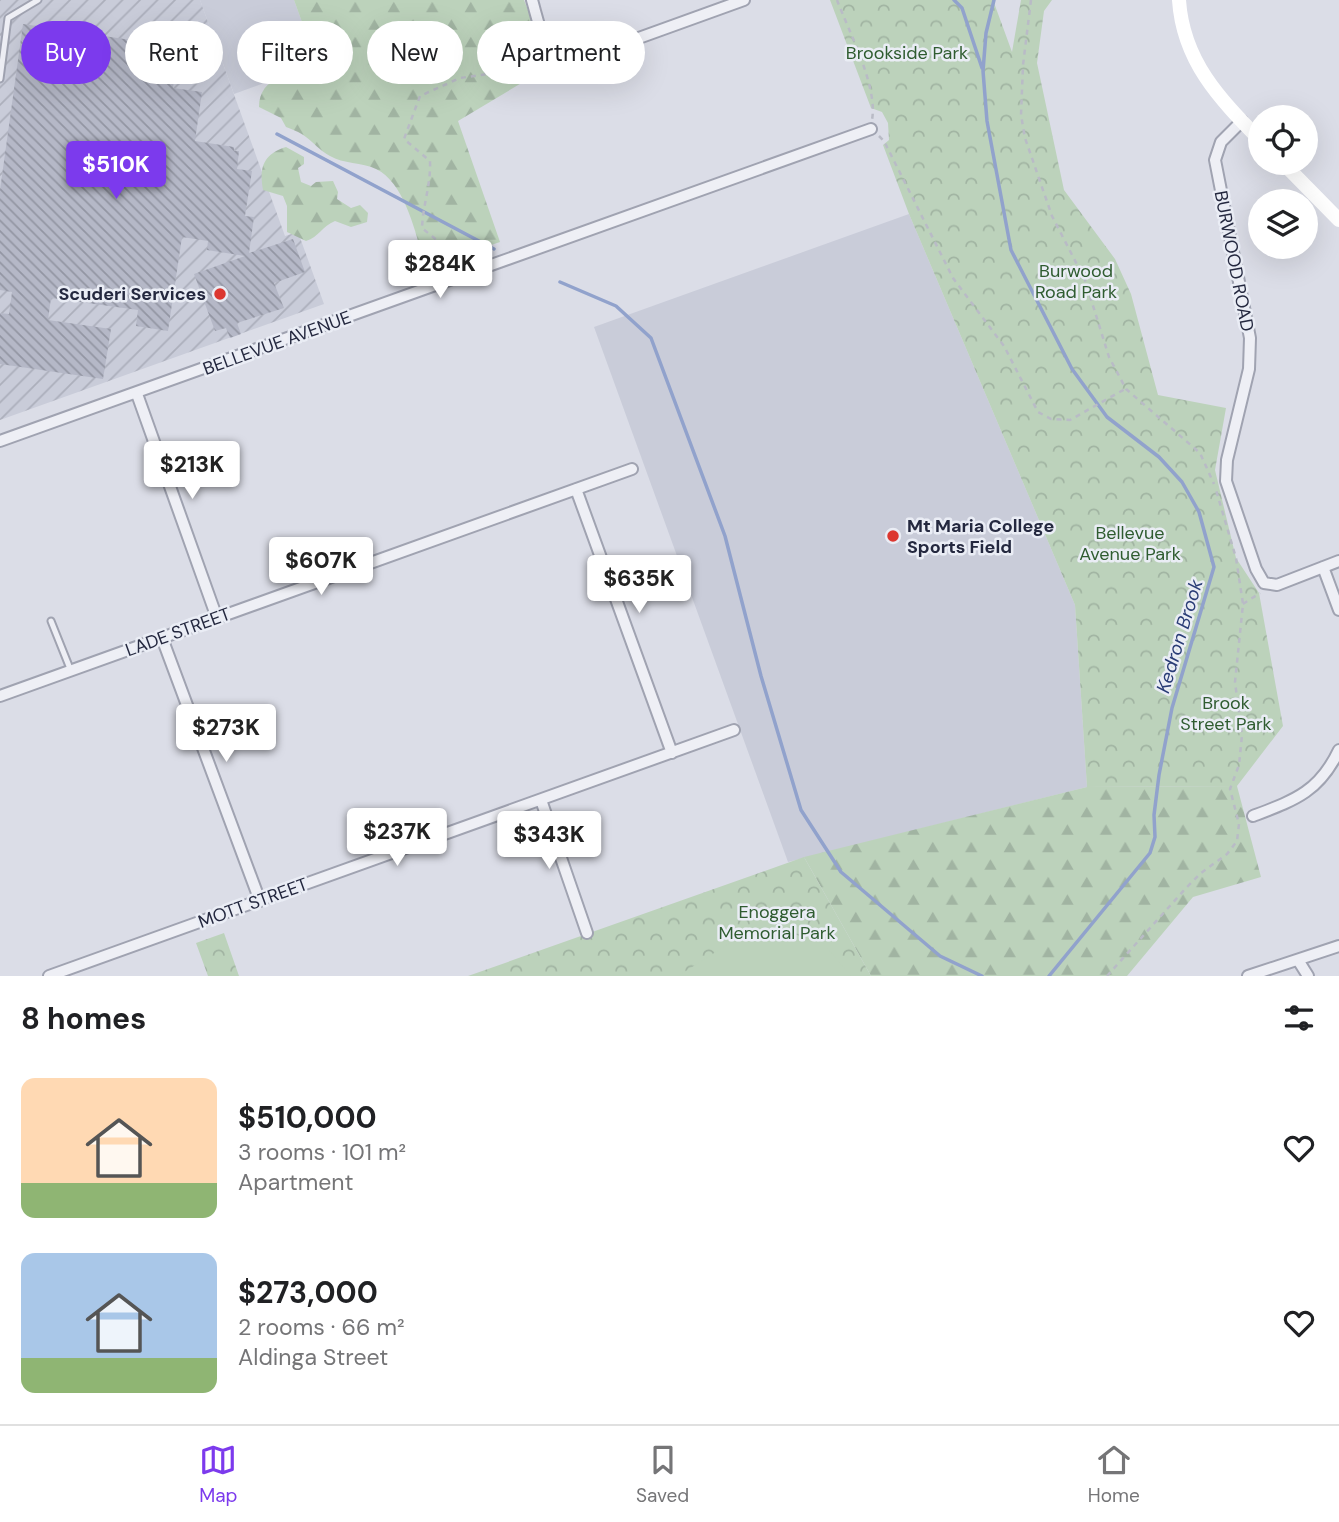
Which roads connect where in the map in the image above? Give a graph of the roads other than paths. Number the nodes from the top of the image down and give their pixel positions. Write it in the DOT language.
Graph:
graph roads {
  1 [pos="38,0"];
  2 [pos="532,0"];
  3 [pos="744,0"];
  4 [pos="1179,0"];
  5 [pos="0,79"];
  6 [pos="1242,121"];
  7 [pos="1248,127"];
  8 [pos="870,129"];
  9 [pos="1295,175"];
  10 [pos="1339,220"];
  11 [pos="137,394"];
  12 [pos="0,441"];
  13 [pos="632,469"];
  14 [pos="576,489"];
  15 [pos="1339,561"];
  16 [pos="1323,567"];
  17 [pos="1339,610"];
  18 [pos="217,618"];
  19 [pos="51,621"];
  20 [pos="162,638"];
  21 [pos="71,671"];
  22 [pos="0,696"];
  23 [pos="734,730"];
  24 [pos="1339,750"];
  25 [pos="672,752"];
  26 [pos="541,800"];
  27 [pos="1253,816"];
  28 [pos="260,901"];
  29 [pos="587,933"];
  30 [pos="1339,946"];
  31 [pos="1298,960"];
  32 [pos="49,976"];
  33 [pos="1248,976"];
  34 [pos="1308,976"];
  1 -- 5 [label="lane"];
  2 -- 3 [label="street"];
  4 -- 6 [label="street"];
  6 -- 7 [label="street"];
  6 -- 16 [label="street, BURWOOD ROAD"];
  8 -- 11 [label="street, BELLEVUE AVENUE"];
  9 -- 10 [label="street"];
  11 -- 12 [label="street, BELLEVUE AVENUE"];
  11 -- 18 [label="street"];
  13 -- 14 [label="street, LADE STREET"];
  14 -- 18 [label="street, LADE STREET"];
  14 -- 25 [label="street"];
  15 -- 16 [label="street"];
  16 -- 17 [label="street"];
  18 -- 20 [label="street, LADE STREET"];
  19 -- 21 [label="lane"];
  20 -- 21 [label="street, LADE STREET"];
  20 -- 28 [label="street"];
  21 -- 22 [label="street, LADE STREET"];
  23 -- 25 [label="street, MOTT STREET"];
  24 -- 27 [label="street"];
  25 -- 26 [label="street, MOTT STREET"];
  26 -- 28 [label="street, MOTT STREET"];
  26 -- 29 [label="street"];
  28 -- 32 [label="street, MOTT STREET"];
  30 -- 31 [label="street"];
  31 -- 33 [label="street"];
  31 -- 34 [label="street"];
}
